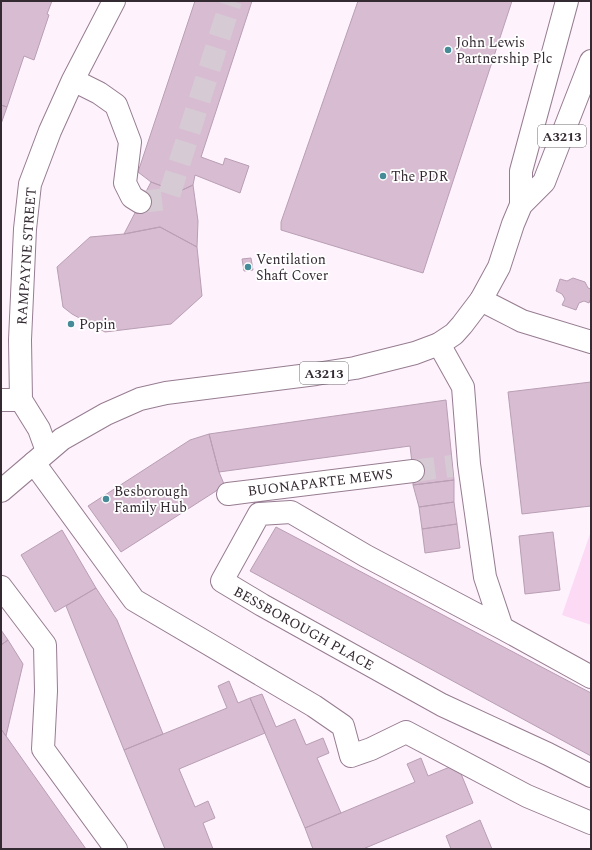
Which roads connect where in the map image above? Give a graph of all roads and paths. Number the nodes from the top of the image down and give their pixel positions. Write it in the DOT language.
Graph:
graph roads {
  1 [pos="114,1"];
  2 [pos="566,1"];
  3 [pos="591,61"];
  4 [pos="73,80"];
  5 [pos="140,202"];
  6 [pos="521,205"];
  7 [pos="481,300"];
  8 [pos="591,342"];
  9 [pos="439,344"];
  10 [pos="11,400"];
  11 [pos="40,457"];
  12 [pos="413,471"];
  13 [pos="1,491"];
  14 [pos="228,494"];
  15 [pos="1,587"];
  16 [pos="502,628"];
  17 [pos="591,677"];
  18 [pos="591,776"];
  19 [pos="591,823"];
  20 [pos="116,849"];
  1 -- 4 [label="street, RAMPAYNE STREET"];
  2 -- 6 [label="street, A3213"];
  3 -- 6 [label="street, A3213"];
  4 -- 5 [label="street"];
  4 -- 10 [label="street, RAMPAYNE STREET"];
  6 -- 7 [label="street, A3213"];
  7 -- 8 [label="street"];
  7 -- 9 [label="street, A3213"];
  9 -- 11 [label="street, A3213"];
  9 -- 16 [label="street"];
  10 -- 11 [label="street, RAMPAYNE STREET"];
  11 -- 13 [label="street, A3213"];
  11 -- 19 [label="street, RAMPAYNE STREET"];
  12 -- 14 [label="street, BUONAPARTE MEWS"];
  15 -- 20 [label="street"];
  16 -- 17 [label="street, BESSBOROUGH PLACE"];
  16 -- 18 [label="street, BESSBOROUGH PLACE"];
}
